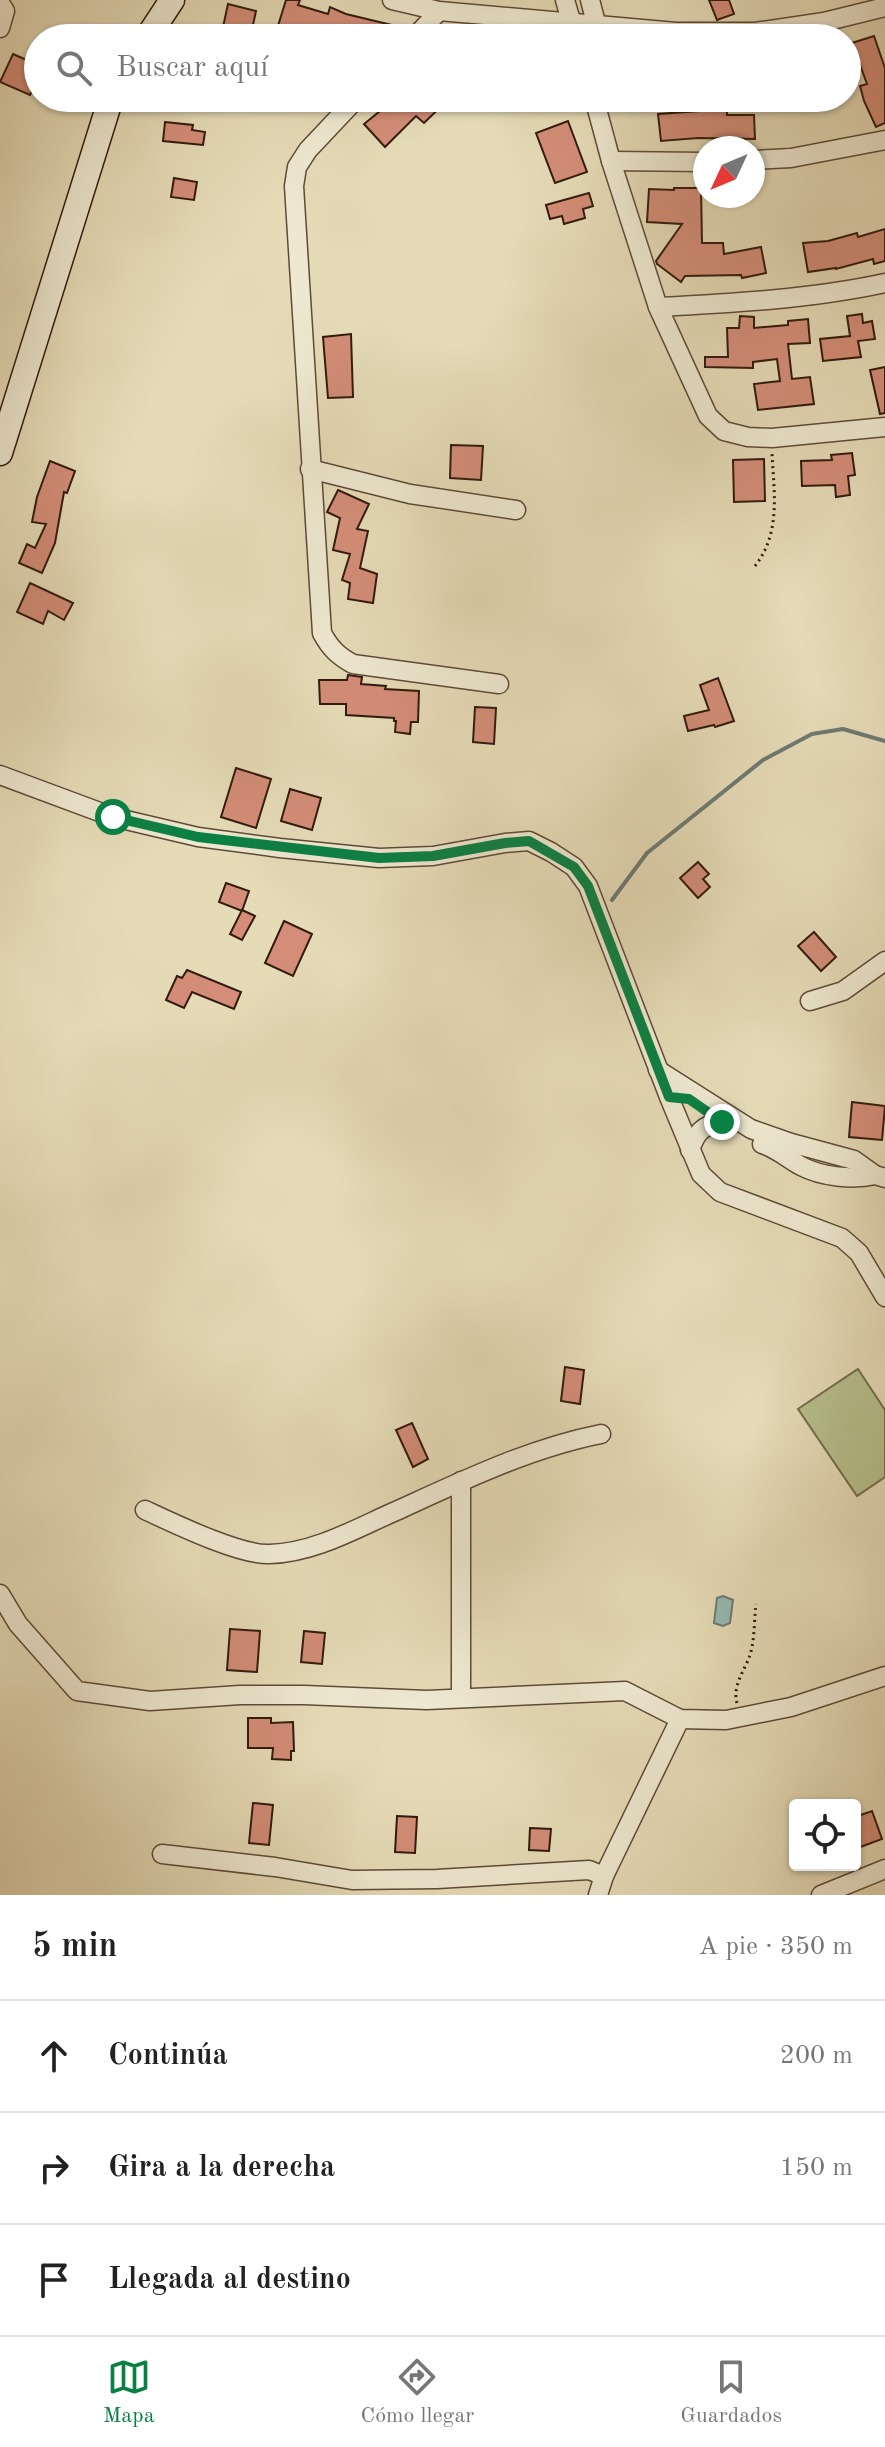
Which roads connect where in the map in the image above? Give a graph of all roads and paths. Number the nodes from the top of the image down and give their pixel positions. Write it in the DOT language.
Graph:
graph roads {
  1 [pos="172,0"];
  2 [pos="392,0"];
  3 [pos="565,0"];
  4 [pos="590,0"];
  5 [pos="883,0"];
  6 [pos="0,3"];
  7 [pos="885,7"];
  8 [pos="439,11"];
  9 [pos="156,24"];
  10 [pos="427,24"];
  11 [pos="531,24"];
  12 [pos="572,24"];
  13 [pos="593,24"];
  14 [pos="810,24"];
  15 [pos="0,28"];
  16 [pos="107,112"];
  17 [pos="344,112"];
  18 [pos="598,112"];
  19 [pos="885,140"];
  20 [pos="765,159"];
  21 [pos="611,161"];
  22 [pos="693,162"];
  23 [pos="885,283"];
  24 [pos="658,307"];
  25 [pos="885,427"];
  26 [pos="772,438"];
  27 [pos="2,441"];
  28 [pos="310,469"];
  29 [pos="516,510"];
  30 [pos="755,566"];
  31 [pos="499,684"];
  32 [pos="0,775"];
  33 [pos="885,961"];
  34 [pos="810,1001"];
  35 [pos="658,1070"];
  36 [pos="669,1097"];
  37 [pos="722,1122"];
  38 [pos="690,1150"];
  39 [pos="880,1176"];
  40 [pos="885,1297"];
  41 [pos="601,1434"];
  42 [pos="461,1481"];
  43 [pos="145,1510"];
  44 [pos="0,1594"];
  45 [pos="756,1604"];
  46 [pos="885,1676"];
  47 [pos="461,1698"];
  48 [pos="742,1718"];
  49 [pos="680,1719"];
  50 [pos="162,1854"];
  51 [pos="885,1869"];
  52 [pos="604,1876"];
  53 [pos="598,1895"];
  54 [pos="821,1895"];
  1 -- 9 [label="street"];
  2 -- 8 [label="street"];
  3 -- 12 [label="street"];
  4 -- 13 [label="street"];
  5 -- 7 [label="street"];
  6 -- 15 [label="street"];
  7 -- 14 [label="street"];
  8 -- 10 [label="street"];
  8 -- 11 [label="street"];
  16 -- 27 [label="street"];
  17 -- 28 [label="street"];
  18 -- 21 [label="street"];
  19 -- 20 [label="street"];
  21 -- 22 [label="street"];
  21 -- 24 [label="street"];
  23 -- 24 [label="street"];
  24 -- 26 [label="street"];
  25 -- 26 [label="street"];
  26 -- 30 [label="path"];
  28 -- 29 [label="street"];
  28 -- 31 [label="street"];
  32 -- 35 [label="street"];
  33 -- 34 [label="street"];
  35 -- 36 [label="street"];
  35 -- 39 [label="street"];
  36 -- 37 [label="street"];
  36 -- 38 [label="street"];
  37 -- 38 [label="street"];
  37 -- 39 [label="street"];
  38 -- 40 [label="street"];
  41 -- 42 [label="street"];
  42 -- 43 [label="street"];
  42 -- 47 [label="street"];
  44 -- 47 [label="street"];
  45 -- 48 [label="path"];
  46 -- 48 [label="street"];
  47 -- 49 [label="street"];
  48 -- 49 [label="street"];
  49 -- 52 [label="street"];
  50 -- 52 [label="street"];
  51 -- 54 [label="street"];
  52 -- 53 [label="street"];
}
